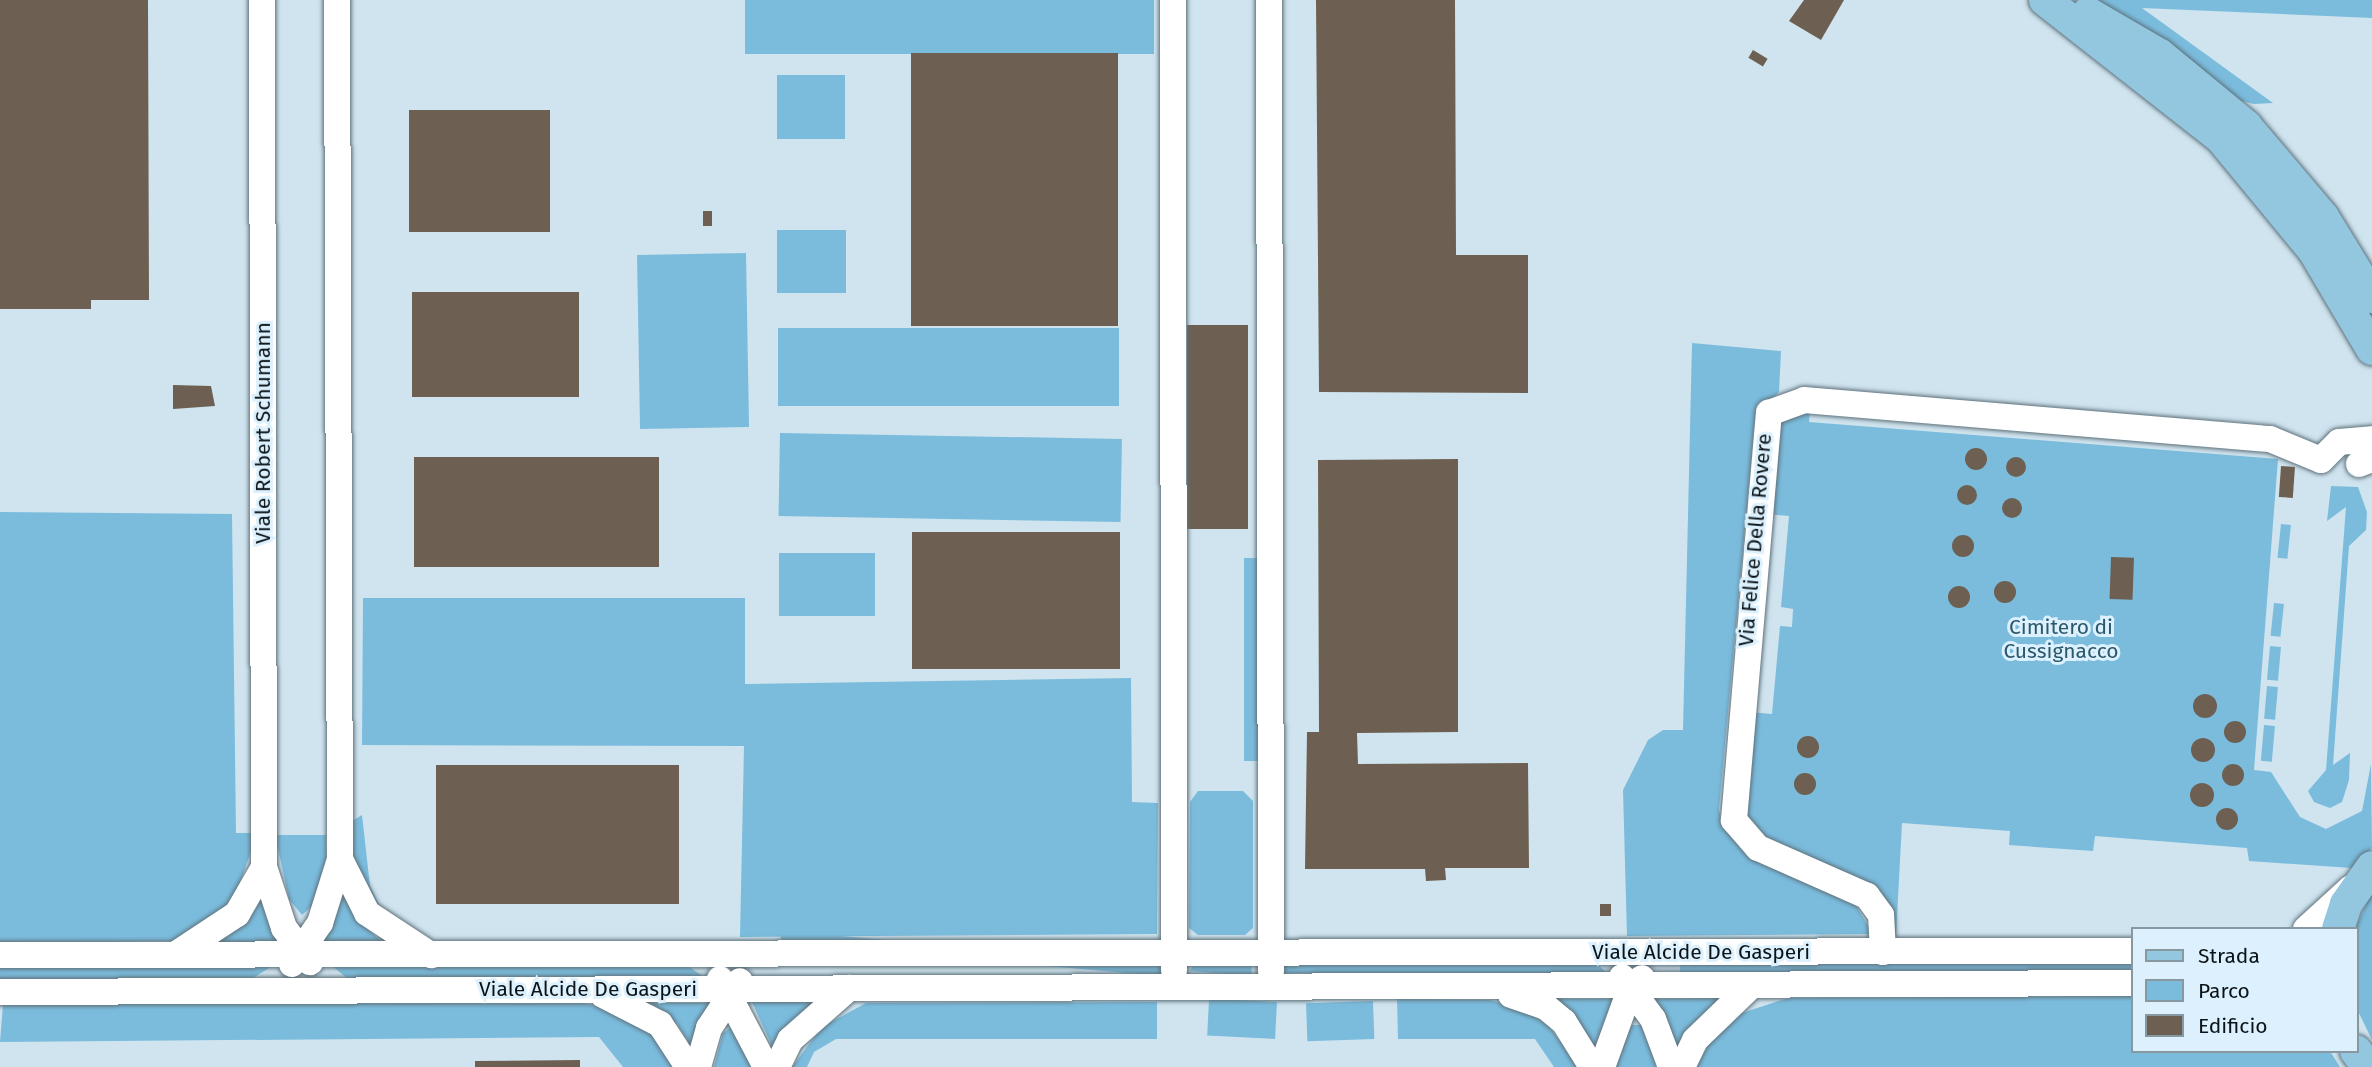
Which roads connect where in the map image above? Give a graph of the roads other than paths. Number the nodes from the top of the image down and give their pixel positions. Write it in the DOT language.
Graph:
graph roads {
  1 [pos="262,0"];
  2 [pos="337,0"];
  3 [pos="1173,0"];
  4 [pos="1269,0"];
  5 [pos="2045,0"];
  6 [pos="2062,0"];
  7 [pos="2372,297"];
  8 [pos="2372,349"];
  9 [pos="2372,439"];
  10 [pos="340,859"];
  11 [pos="264,867"];
  12 [pos="2370,869"];
  13 [pos="2308,927"];
  14 [pos="2339,927"];
  15 [pos="1676,951"];
  16 [pos="2130,951"];
  17 [pos="1597,952"];
  18 [pos="1883,952"];
  19 [pos="778,953"];
  20 [pos="1174,953"];
  21 [pos="1271,953"];
  22 [pos="694,954"];
  23 [pos="0,955"];
  24 [pos="301,955"];
  25 [pos="432,956"];
  26 [pos="169,957"];
  27 [pos="2130,983"];
  28 [pos="1175,985"];
  29 [pos="1752,985"];
  30 [pos="1271,986"];
  31 [pos="1631,987"];
  32 [pos="849,988"];
  33 [pos="345,989"];
  34 [pos="589,989"];
  35 [pos="1493,989"];
  36 [pos="258,990"];
  37 [pos="729,990"];
  38 [pos="0,992"];
  39 [pos="688,1067"];
  40 [pos="698,1067"];
  41 [pos="766,1067"];
  42 [pos="777,1067"];
  43 [pos="1592,1067"];
  44 [pos="1602,1067"];
  45 [pos="1671,1067"];
  46 [pos="1682,1067"];
  1 -- 11 [label="street, Viale Robert Schumann"];
  2 -- 10 [label="street"];
  3 -- 20 [label="street"];
  4 -- 21 [label="street"];
  5 -- 8 [label="main road"];
  6 -- 7 [label="main road"];
  9 -- 18 [label="street, Via Felice Della Rovere"];
  10 -- 24 [label="street"];
  10 -- 25 [label="street"];
  11 -- 24 [label="street, Viale Robert Schumann"];
  11 -- 26 [label="street"];
  12 -- 13 [label="street"];
  12 -- 14 [label="main road"];
  15 -- 17 [label="street, Viale Alcide De Gasperi"];
  15 -- 18 [label="street, Viale Alcide De Gasperi"];
  15 -- 31 [label="street"];
  16 -- 18 [label="street, Viale Alcide De Gasperi"];
  17 -- 21 [label="street, Viale Alcide De Gasperi"];
  17 -- 31 [label="street"];
  19 -- 20 [label="street, Viale Alcide De Gasperi"];
  19 -- 22 [label="street, Viale Alcide De Gasperi"];
  19 -- 37 [label="street"];
  20 -- 21 [label="street, Viale Alcide De Gasperi"];
  20 -- 28 [label="street"];
  21 -- 30 [label="street"];
  22 -- 25 [label="street, Viale Alcide De Gasperi"];
  22 -- 37 [label="street"];
  23 -- 26 [label="street, Viale Alcide De Gasperi"];
  24 -- 25 [label="street, Viale Alcide De Gasperi"];
  24 -- 26 [label="street, Viale Alcide De Gasperi"];
  24 -- 33 [label="street, Viale Robert Schumann"];
  24 -- 36 [label="street"];
  27 -- 29 [label="street, Viale Alcide De Gasperi"];
  28 -- 30 [label="street, Viale Alcide De Gasperi"];
  28 -- 32 [label="street, Viale Alcide De Gasperi"];
  29 -- 31 [label="street, Viale Alcide De Gasperi"];
  29 -- 46 [label="street"];
  30 -- 35 [label="street, Viale Alcide De Gasperi"];
  31 -- 35 [label="street, Viale Alcide De Gasperi"];
  31 -- 44 [label="street"];
  31 -- 45 [label="street"];
  32 -- 37 [label="street, Viale Alcide De Gasperi"];
  32 -- 42 [label="street"];
  33 -- 34 [label="street, Viale Alcide De Gasperi"];
  33 -- 36 [label="street, Viale Alcide De Gasperi"];
  34 -- 37 [label="street, Viale Alcide De Gasperi"];
  34 -- 39 [label="street"];
  35 -- 43 [label="street"];
  36 -- 38 [label="street, Viale Alcide De Gasperi"];
  37 -- 40 [label="street"];
  37 -- 41 [label="street"];
}
